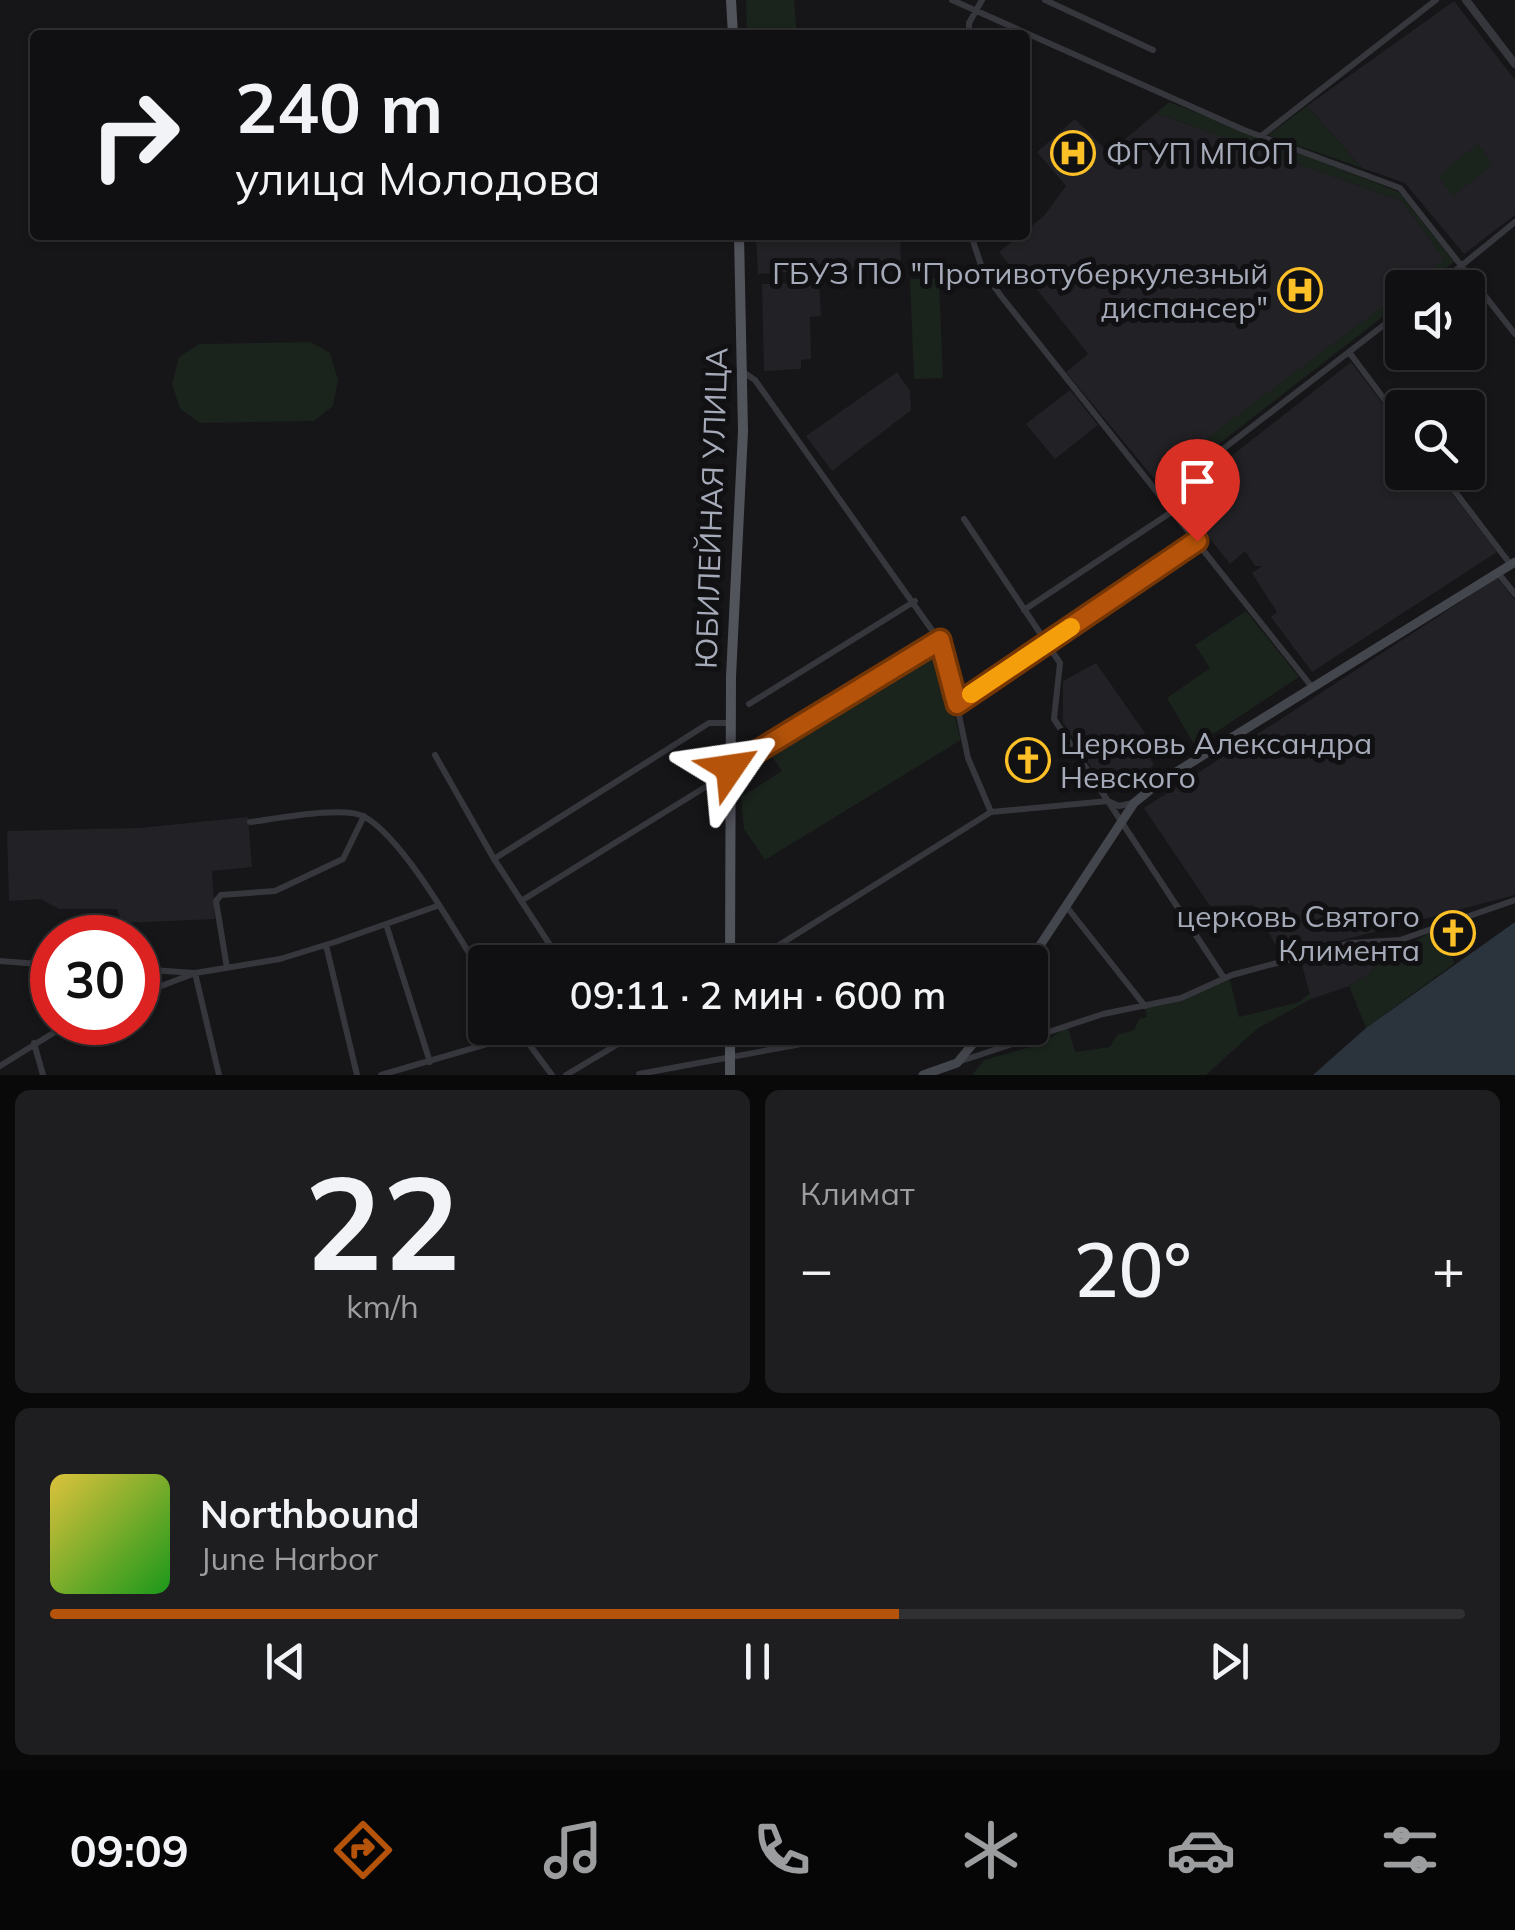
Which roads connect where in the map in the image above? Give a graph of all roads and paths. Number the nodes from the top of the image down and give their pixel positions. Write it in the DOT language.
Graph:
graph roads {
  1 [pos="731,0"];
  2 [pos="952,0"];
  3 [pos="982,0"];
  4 [pos="1044,0"];
  5 [pos="1436,0"];
  6 [pos="1466,0"];
  7 [pos="976,10"];
  8 [pos="733,30"];
  9 [pos="970,30"];
  10 [pos="1021,30"];
  11 [pos="1030,34"];
  12 [pos="1153,50"];
  13 [pos="1515,64"];
  14 [pos="1261,136"];
  15 [pos="1515,222"];
  16 [pos="738,240"];
  17 [pos="973,240"];
  18 [pos="1462,264"];
  19 [pos="1455,270"];
  20 [pos="1385,324"];
  21 [pos="1515,334"];
  22 [pos="1349,352"];
  23 [pos="742,371"];
  24 [pos="1385,400"];
  25 [pos="1454,490"];
  26 [pos="1161,497"];
  27 [pos="1173,511"];
  28 [pos="964,519"];
  29 [pos="1197,541"];
  30 [pos="1513,564"];
  31 [pos="1498,573"];
  32 [pos="1515,594"];
  33 [pos="914,600"];
  34 [pos="1024,610"];
  35 [pos="940,640"];
  36 [pos="1046,644"];
  37 [pos="1312,687"];
  38 [pos="749,704"];
  39 [pos="957,704"];
  40 [pos="730,724"];
  41 [pos="435,755"];
  42 [pos="730,768"];
  43 [pos="708,786"];
  44 [pos="1108,801"];
  45 [pos="1134,803"];
  46 [pos="991,812"];
  47 [pos="364,816"];
  48 [pos="1122,821"];
  49 [pos="250,822"];
  50 [pos="494,859"];
  51 [pos="1515,900"];
  52 [pos="522,902"];
  53 [pos="437,906"];
  54 [pos="1066,906"];
  55 [pos="386,924"];
  56 [pos="326,945"];
  57 [pos="550,945"];
  58 [pos="730,945"];
  59 [pos="779,945"];
  60 [pos="1040,945"];
  61 [pos="468,952"];
  62 [pos="0,961"];
  63 [pos="30,963"];
  64 [pos="227,968"];
  65 [pos="160,970"];
  66 [pos="195,973"];
  67 [pos="1224,978"];
  68 [pos="160,987"];
  69 [pos="1145,1006"];
  70 [pos="31,1045"];
  71 [pos="35,1045"];
  72 [pos="479,1045"];
  73 [pos="530,1045"];
  74 [pos="616,1045"];
  75 [pos="730,1045"];
  76 [pos="800,1045"];
  77 [pos="971,1045"];
  78 [pos="730,1059"];
  79 [pos="430,1062"];
  80 [pos="956,1063"];
  81 [pos="0,1066"];
  82 [pos="640,1074"];
  83 [pos="43,1075"];
  84 [pos="220,1075"];
  85 [pos="357,1075"];
  86 [pos="381,1075"];
  87 [pos="552,1075"];
  88 [pos="566,1075"];
  89 [pos="730,1075"];
  90 [pos="923,1075"];
  1 -- 8 [label="main road"];
  2 -- 7 [label="street"];
  3 -- 7 [label="street"];
  4 -- 12 [label="street"];
  5 -- 14 [label="street"];
  6 -- 13 [label="street"];
  7 -- 9 [label="street"];
  7 -- 10 [label="street"];
  11 -- 14 [label="street"];
  14 -- 18 [label="street"];
  15 -- 18 [label="street"];
  16 -- 23 [label="main road, ЮБИЛЕЙНАЯ УЛИЦА"];
  17 -- 26 [label="street"];
  18 -- 19 [label="street"];
  18 -- 21 [label="street"];
  20 -- 22 [label="street"];
  22 -- 24 [label="street"];
  22 -- 26 [label="street"];
  23 -- 33 [label="street"];
  23 -- 40 [label="main road, ЮБИЛЕЙНАЯ УЛИЦА"];
  25 -- 30 [label="street"];
  26 -- 27 [label="street"];
  27 -- 29 [label="street"];
  27 -- 34 [label="street"];
  28 -- 34 [label="street"];
  29 -- 36 [label="street"];
  29 -- 37 [label="street"];
  30 -- 31 [label="main road"];
  31 -- 32 [label="street"];
  31 -- 37 [label="main road"];
  33 -- 35 [label="street"];
  33 -- 38 [label="street"];
  34 -- 36 [label="street"];
  35 -- 39 [label="street"];
  35 -- 42 [label="street"];
  36 -- 39 [label="street"];
  36 -- 44 [label="street"];
  37 -- 45 [label="main road"];
  39 -- 46 [label="street"];
  40 -- 42 [label="main road, ЮБИЛЕЙНАЯ УЛИЦА"];
  40 -- 50 [label="street"];
  41 -- 50 [label="street"];
  42 -- 58 [label="main road, ЮБИЛЕЙНАЯ УЛИЦА"];
  43 -- 52 [label="street"];
  44 -- 45 [label="street"];
  44 -- 46 [label="street"];
  44 -- 48 [label="street"];
  45 -- 48 [label="main road"];
  46 -- 59 [label="street"];
  47 -- 49 [label="street"];
  47 -- 53 [label="street"];
  47 -- 64 [label="street"];
  48 -- 54 [label="main road"];
  48 -- 67 [label="street"];
  50 -- 52 [label="street"];
  51 -- 67 [label="street"];
  52 -- 57 [label="street"];
  53 -- 55 [label="street"];
  53 -- 61 [label="street"];
  54 -- 60 [label="main road"];
  54 -- 69 [label="street"];
  55 -- 56 [label="street"];
  55 -- 79 [label="street"];
  56 -- 64 [label="street"];
  56 -- 85 [label="street"];
  62 -- 63 [label="street"];
  64 -- 66 [label="street"];
  65 -- 66 [label="street"];
  66 -- 68 [label="street"];
  66 -- 84 [label="street"];
  67 -- 69 [label="street"];
  69 -- 80 [label="street"];
  70 -- 81 [label="street"];
  71 -- 83 [label="street"];
  72 -- 79 [label="street"];
  73 -- 87 [label="street"];
  74 -- 88 [label="street"];
  75 -- 78 [label="main road"];
  76 -- 78 [label="street"];
  77 -- 80 [label="main road"];
  78 -- 82 [label="street"];
  78 -- 89 [label="main road"];
  79 -- 86 [label="street"];
  80 -- 90 [label="main road"];
}
